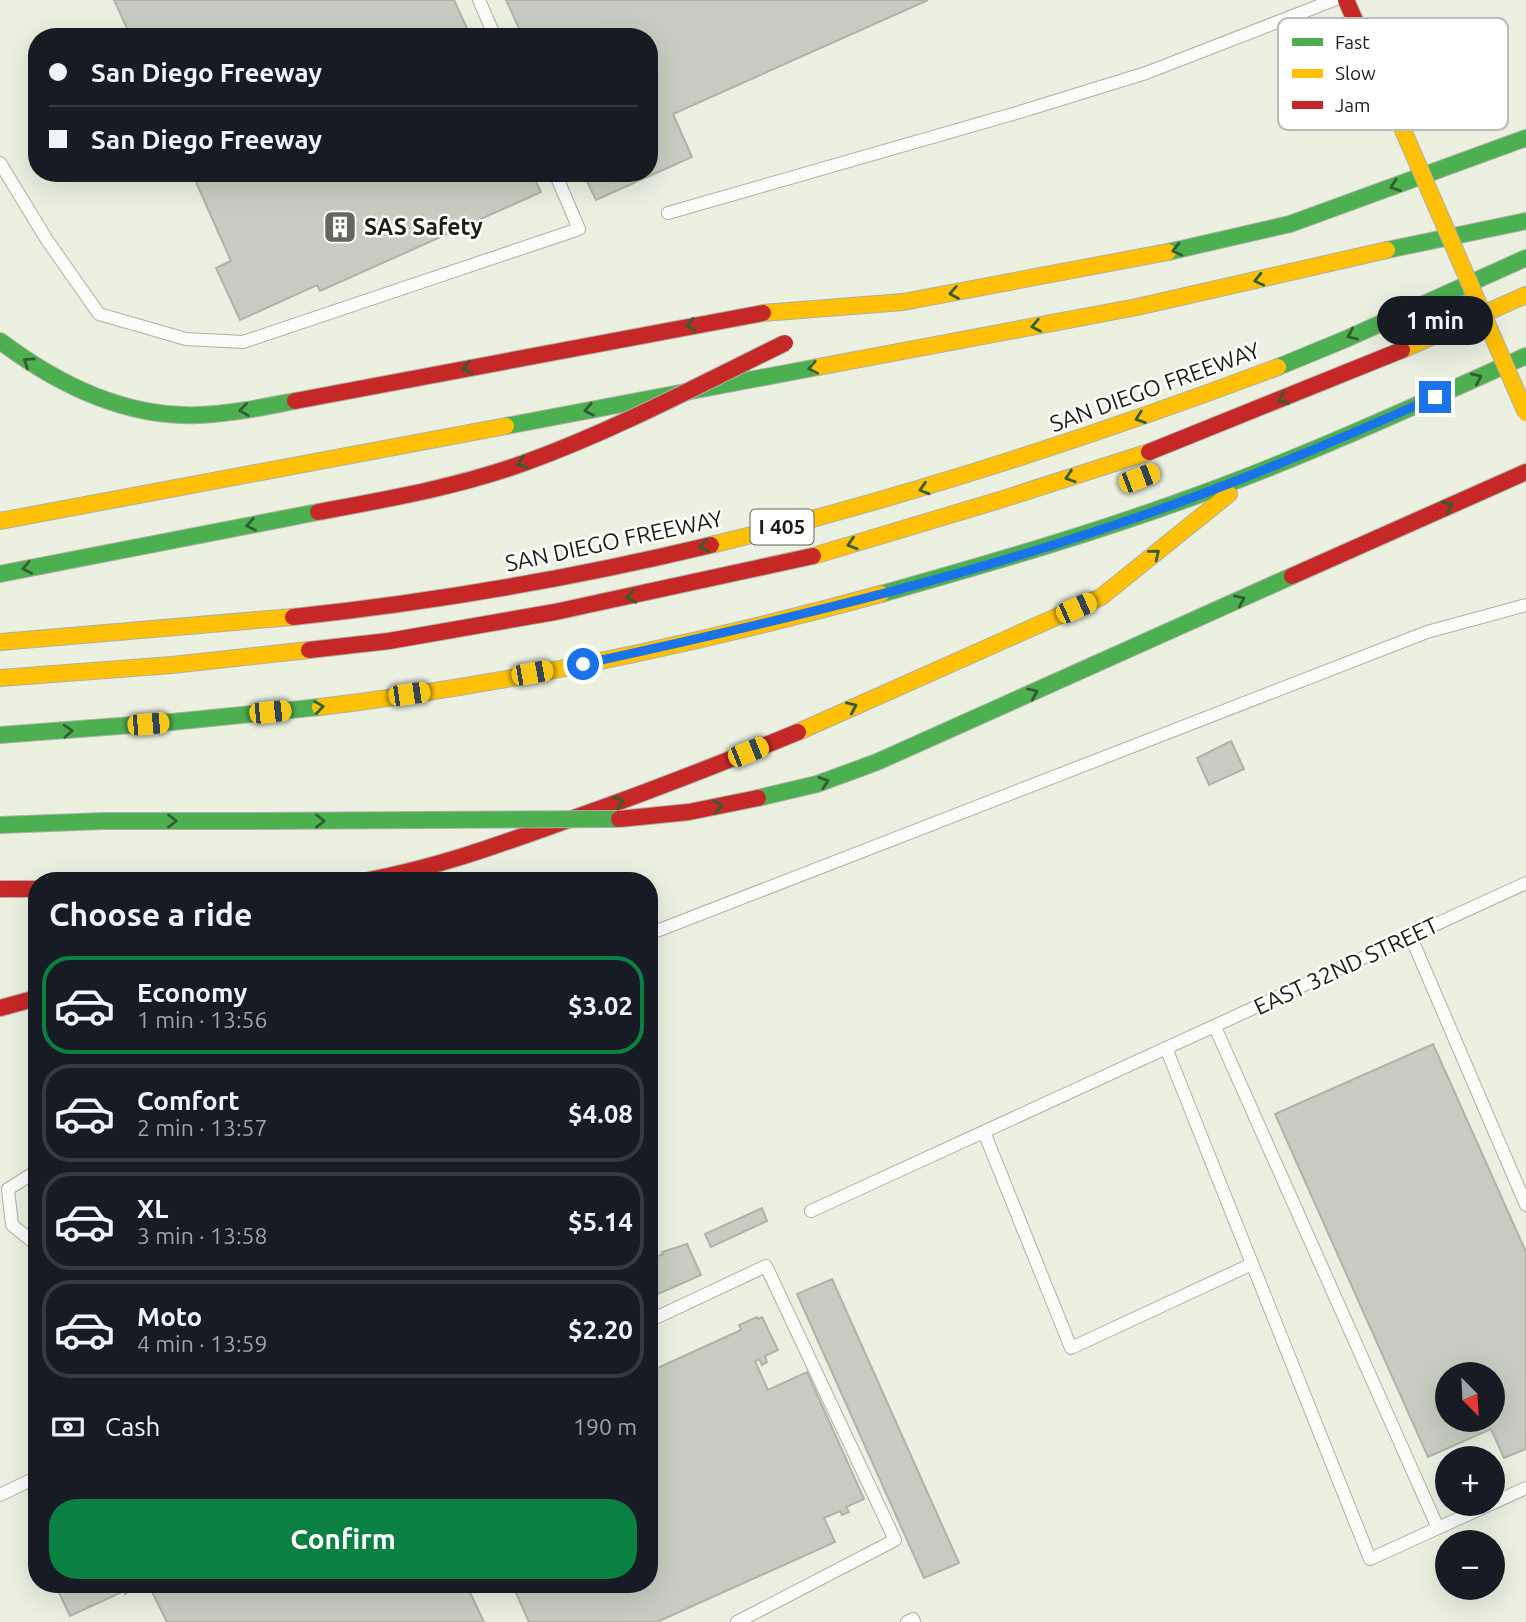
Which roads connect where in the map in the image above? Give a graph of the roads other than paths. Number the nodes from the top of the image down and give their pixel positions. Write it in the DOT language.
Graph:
graph roads {
  1 [pos="479,0"];
  2 [pos="1334,0"];
  3 [pos="1346,0"];
  4 [pos="1288,18"];
  5 [pos="1354,18"];
  6 [pos="1278,22"];
  7 [pos="491,28"];
  8 [pos="1404,130"];
  9 [pos="1526,138"];
  10 [pos="0,163"];
  11 [pos="559,182"];
  12 [pos="668,213"];
  13 [pos="1526,221"];
  14 [pos="1526,258"];
  15 [pos="1526,295"];
  16 [pos="903,302"];
  17 [pos="831,326"];
  18 [pos="1501,330"];
  19 [pos="0,341"];
  20 [pos="791,341"];
  21 [pos="1476,341"];
  22 [pos="1526,356"];
  23 [pos="1526,413"];
  24 [pos="1257,472"];
  25 [pos="1526,472"];
  26 [pos="1102,512"];
  27 [pos="0,522"];
  28 [pos="1074,537"];
  29 [pos="0,574"];
  30 [pos="1526,605"];
  31 [pos="0,642"];
  32 [pos="0,678"];
  33 [pos="0,735"];
  34 [pos="0,825"];
  35 [pos="486,850"];
  36 [pos="411,872"];
  37 [pos="457,872"];
  38 [pos="1526,883"];
  39 [pos="0,889"];
  40 [pos="28,890"];
  41 [pos="658,930"];
  42 [pos="1410,935"];
  43 [pos="28,1000"];
  44 [pos="0,1008"];
  45 [pos="1215,1027"];
  46 [pos="1166,1048"];
  47 [pos="984,1132"];
  48 [pos="28,1177"];
  49 [pos="1526,1205"];
  50 [pos="811,1211"];
  51 [pos="28,1238"];
  52 [pos="1252,1264"];
  53 [pos="658,1317"];
  54 [pos="28,1481"];
  55 [pos="1526,1488"];
  56 [pos="0,1495"];
  57 [pos="1438,1528"];
  58 [pos="737,1622"];
  59 [pos="907,1622"];
  60 [pos="914,1622"];
  1 -- 7 [label="lane"];
  2 -- 4 [label="lane"];
  3 -- 5 [label="main road, bridge"];
  6 -- 12 [label="lane"];
  8 -- 23 [label="main road, bridge"];
  9 -- 16 [label="main road, one-way"];
  10 -- 11 [label="lane"];
  13 -- 27 [label="main road, one-way"];
  14 -- 31 [label="main road, SAN DIEGO FREEWAY / I 405, one-way"];
  15 -- 32 [label="main road, one-way"];
  16 -- 17 [label="main road"];
  16 -- 19 [label="main road, one-way"];
  18 -- 21 [label="main road"];
  20 -- 29 [label="main road, one-way, bridge"];
  24 -- 22 [label="main road, one-way"];
  24 -- 28 [label="main road"];
  35 -- 24 [label="main road, one-way"];
  34 -- 25 [label="main road, one-way, bridge"];
  26 -- 28 [label="main road"];
  33 -- 28 [label="main road, one-way"];
  30 -- 41 [label="lane"];
  35 -- 36 [label="main road"];
  35 -- 37 [label="main road"];
  38 -- 42 [label="lane, EAST 32ND STREET"];
  39 -- 40 [label="main road"];
  42 -- 45 [label="lane, EAST 32ND STREET"];
  42 -- 49 [label="lane"];
  43 -- 44 [label="main road"];
  45 -- 46 [label="lane, EAST 32ND STREET"];
  45 -- 57 [label="lane"];
  46 -- 47 [label="lane, EAST 32ND STREET"];
  46 -- 52 [label="lane"];
  47 -- 50 [label="lane, EAST 32ND STREET"];
  47 -- 52 [label="lane"];
  48 -- 51 [label="lane"];
  52 -- 57 [label="lane"];
  53 -- 58 [label="lane"];
  54 -- 56 [label="lane"];
  55 -- 57 [label="lane"];
  59 -- 60 [label="lane"];
}
